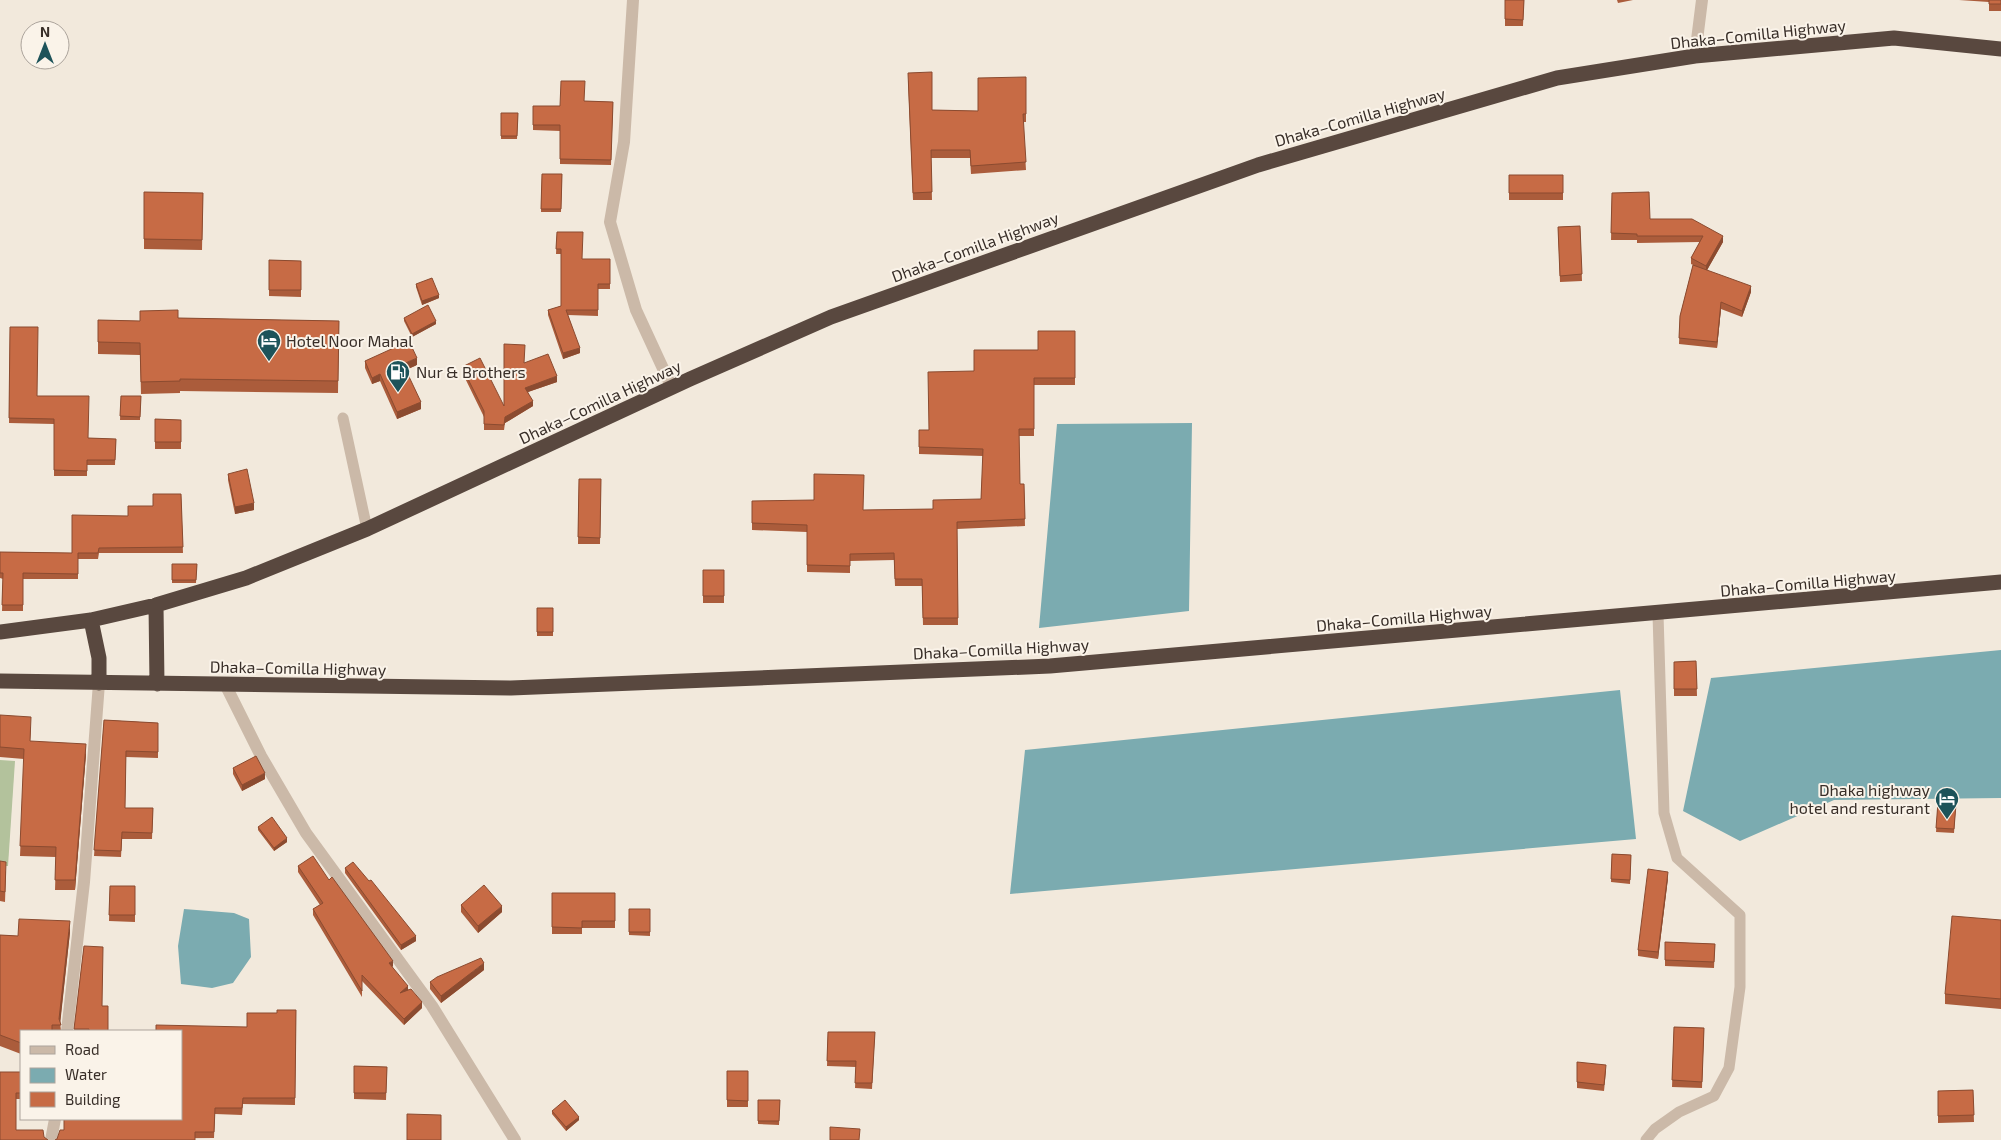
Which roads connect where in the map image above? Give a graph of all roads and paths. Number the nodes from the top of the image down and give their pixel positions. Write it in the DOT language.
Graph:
graph roads {
  1 [pos="634,0"];
  2 [pos="1702,0"];
  3 [pos="2001,50"];
  4 [pos="1695,56"];
  5 [pos="672,388"];
  6 [pos="343,418"];
  7 [pos="367,529"];
  8 [pos="2001,582"];
  9 [pos="156,606"];
  10 [pos="1658,614"];
  11 [pos="91,620"];
  12 [pos="0,632"];
  13 [pos="0,681"];
  14 [pos="99,683"];
  15 [pos="157,684"];
  16 [pos="225,684"];
  17 [pos="67,1030"];
  18 [pos="55,1120"];
  19 [pos="51,1140"];
  20 [pos="516,1140"];
  21 [pos="1646,1140"];
  1 -- 5 [label="street"];
  2 -- 4 [label="street"];
  3 -- 4 [label="highway, Dhaka–Comilla Highway"];
  4 -- 5 [label="highway, Dhaka–Comilla Highway"];
  5 -- 7 [label="highway, Dhaka–Comilla Highway"];
  6 -- 7 [label="lane"];
  7 -- 9 [label="highway, Dhaka–Comilla Highway"];
  8 -- 10 [label="highway, Dhaka–Comilla Highway"];
  9 -- 11 [label="highway, Dhaka–Comilla Highway"];
  9 -- 15 [label="highway"];
  10 -- 16 [label="highway, Dhaka–Comilla Highway"];
  10 -- 21 [label="lane"];
  11 -- 12 [label="highway, Dhaka–Comilla Highway"];
  11 -- 14 [label="highway"];
  13 -- 14 [label="highway, Dhaka–Comilla Highway"];
  14 -- 15 [label="highway, Dhaka–Comilla Highway"];
  14 -- 17 [label="street"];
  15 -- 16 [label="highway, Dhaka–Comilla Highway"];
  16 -- 20 [label="street"];
  18 -- 19 [label="street"];
}
